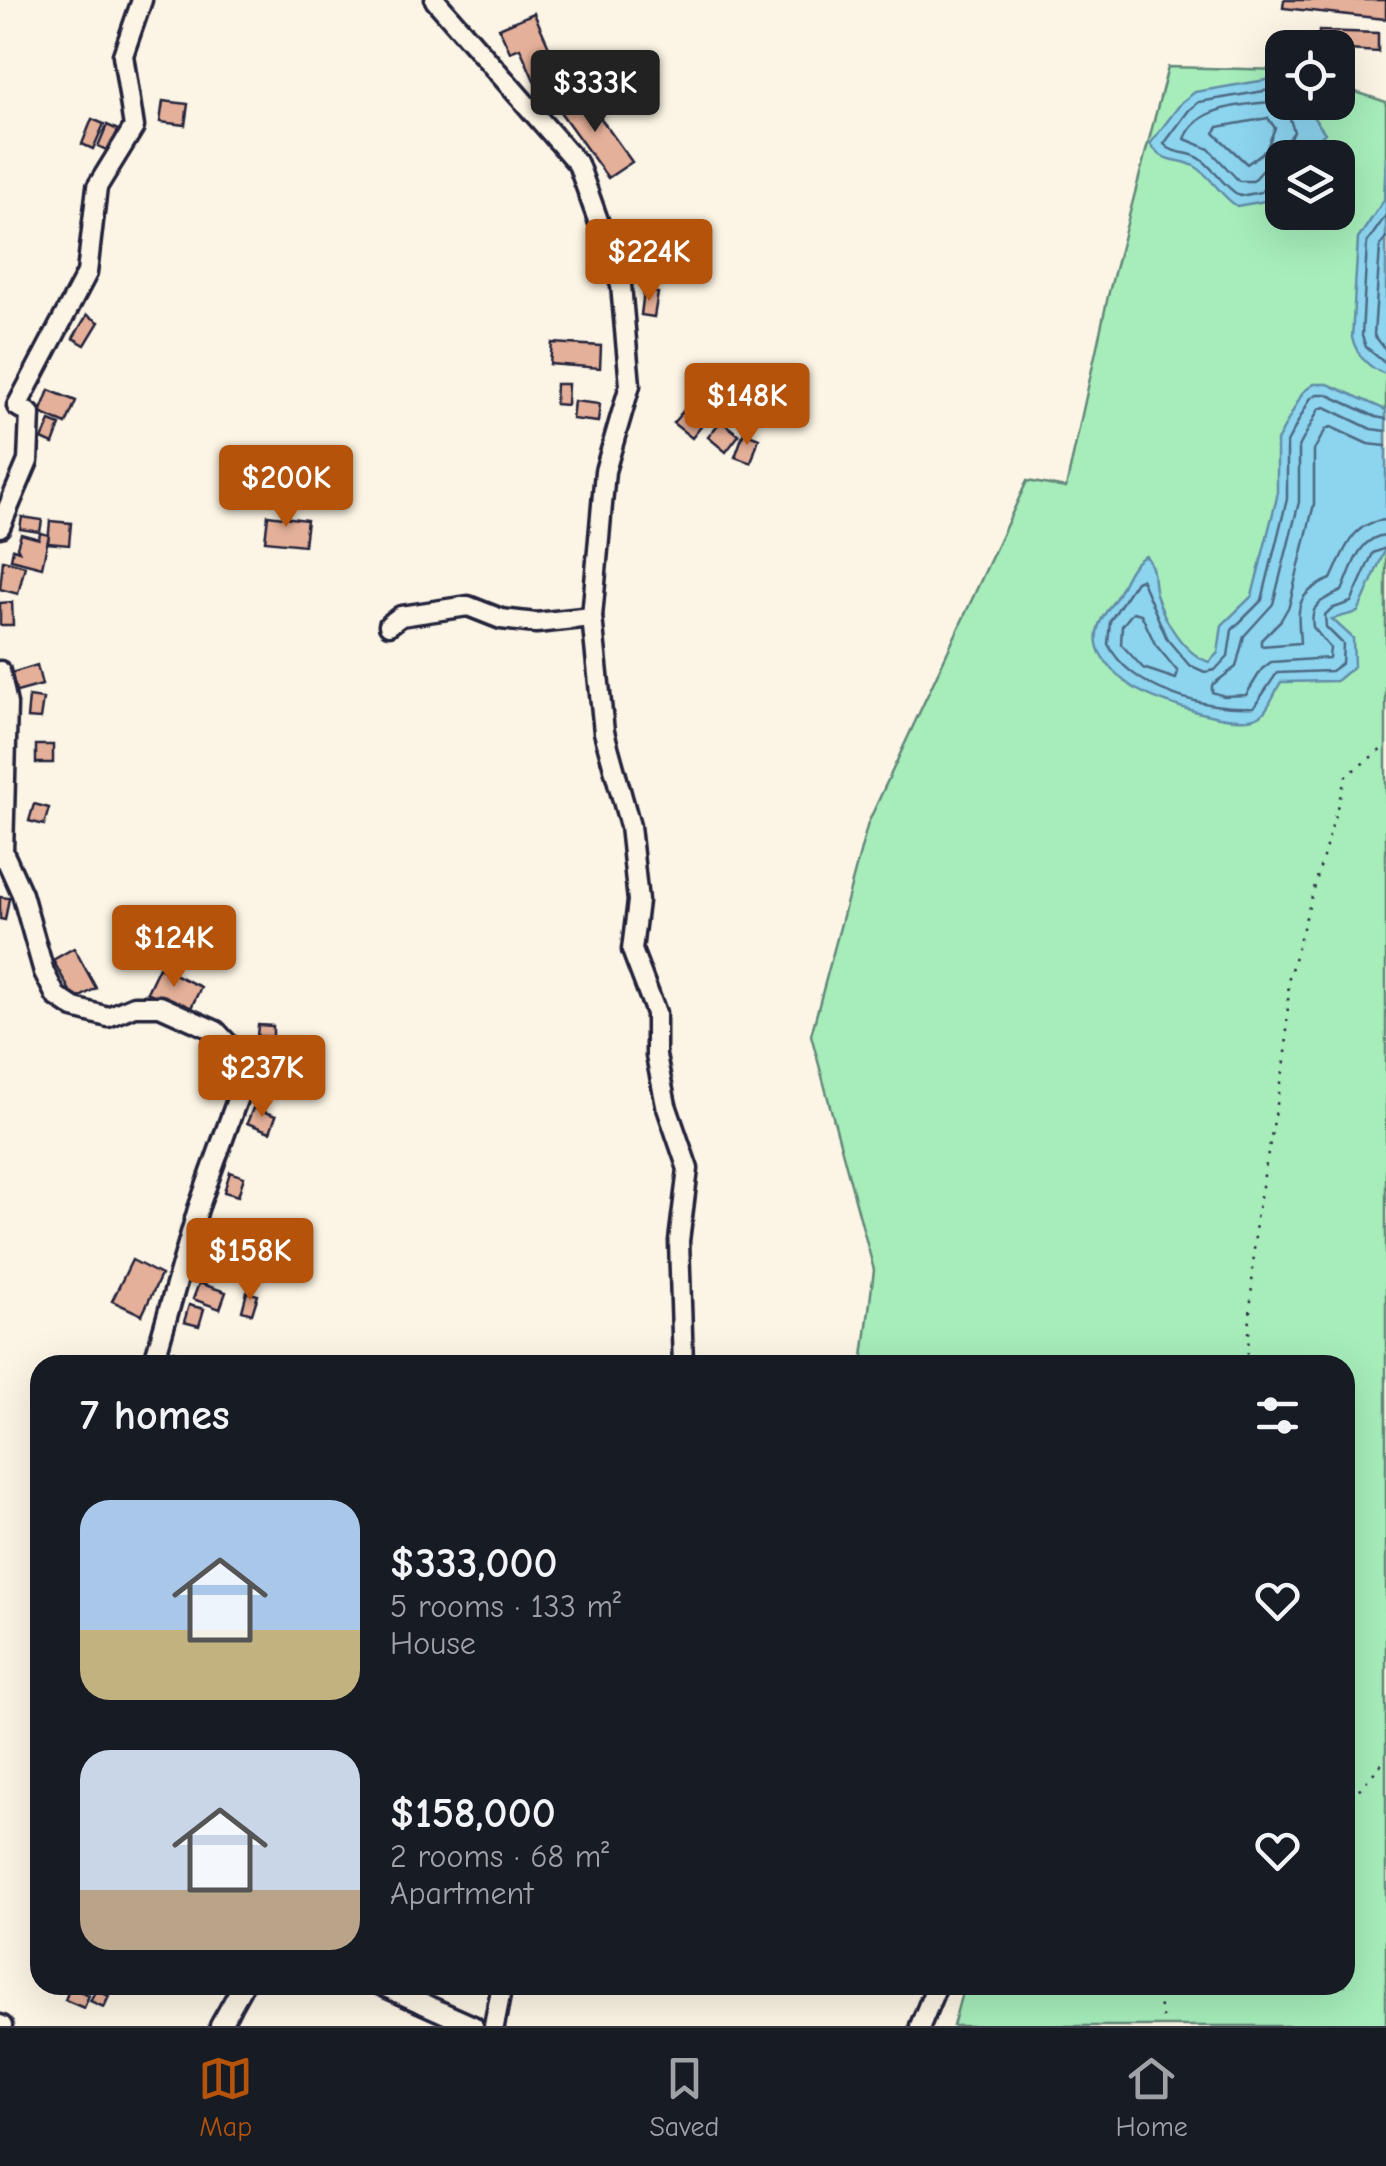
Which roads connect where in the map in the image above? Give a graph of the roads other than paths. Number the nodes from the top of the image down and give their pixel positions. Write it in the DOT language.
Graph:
graph roads {
  1 [pos="142,0"];
  2 [pos="435,0"];
  3 [pos="8,406"];
  4 [pos="0,527"];
  5 [pos="592,617"];
  6 [pos="389,625"];
  7 [pos="0,670"];
  8 [pos="2,855"];
  9 [pos="156,1355"];
  10 [pos="683,1355"];
  11 [pos="237,1995"];
  12 [pos="403,1995"];
  13 [pos="500,1995"];
  14 [pos="933,1995"];
  15 [pos="220,2026"];
  16 [pos="473,2026"];
  17 [pos="494,2026"];
  18 [pos="920,2026"];
  1 -- 3 [label="street"];
  2 -- 5 [label="street"];
  3 -- 4 [label="street"];
  5 -- 6 [label="street"];
  5 -- 10 [label="street"];
  7 -- 8 [label="street"];
  8 -- 9 [label="street"];
  11 -- 15 [label="street"];
  12 -- 16 [label="street"];
  13 -- 17 [label="street"];
  14 -- 18 [label="street"];
}
